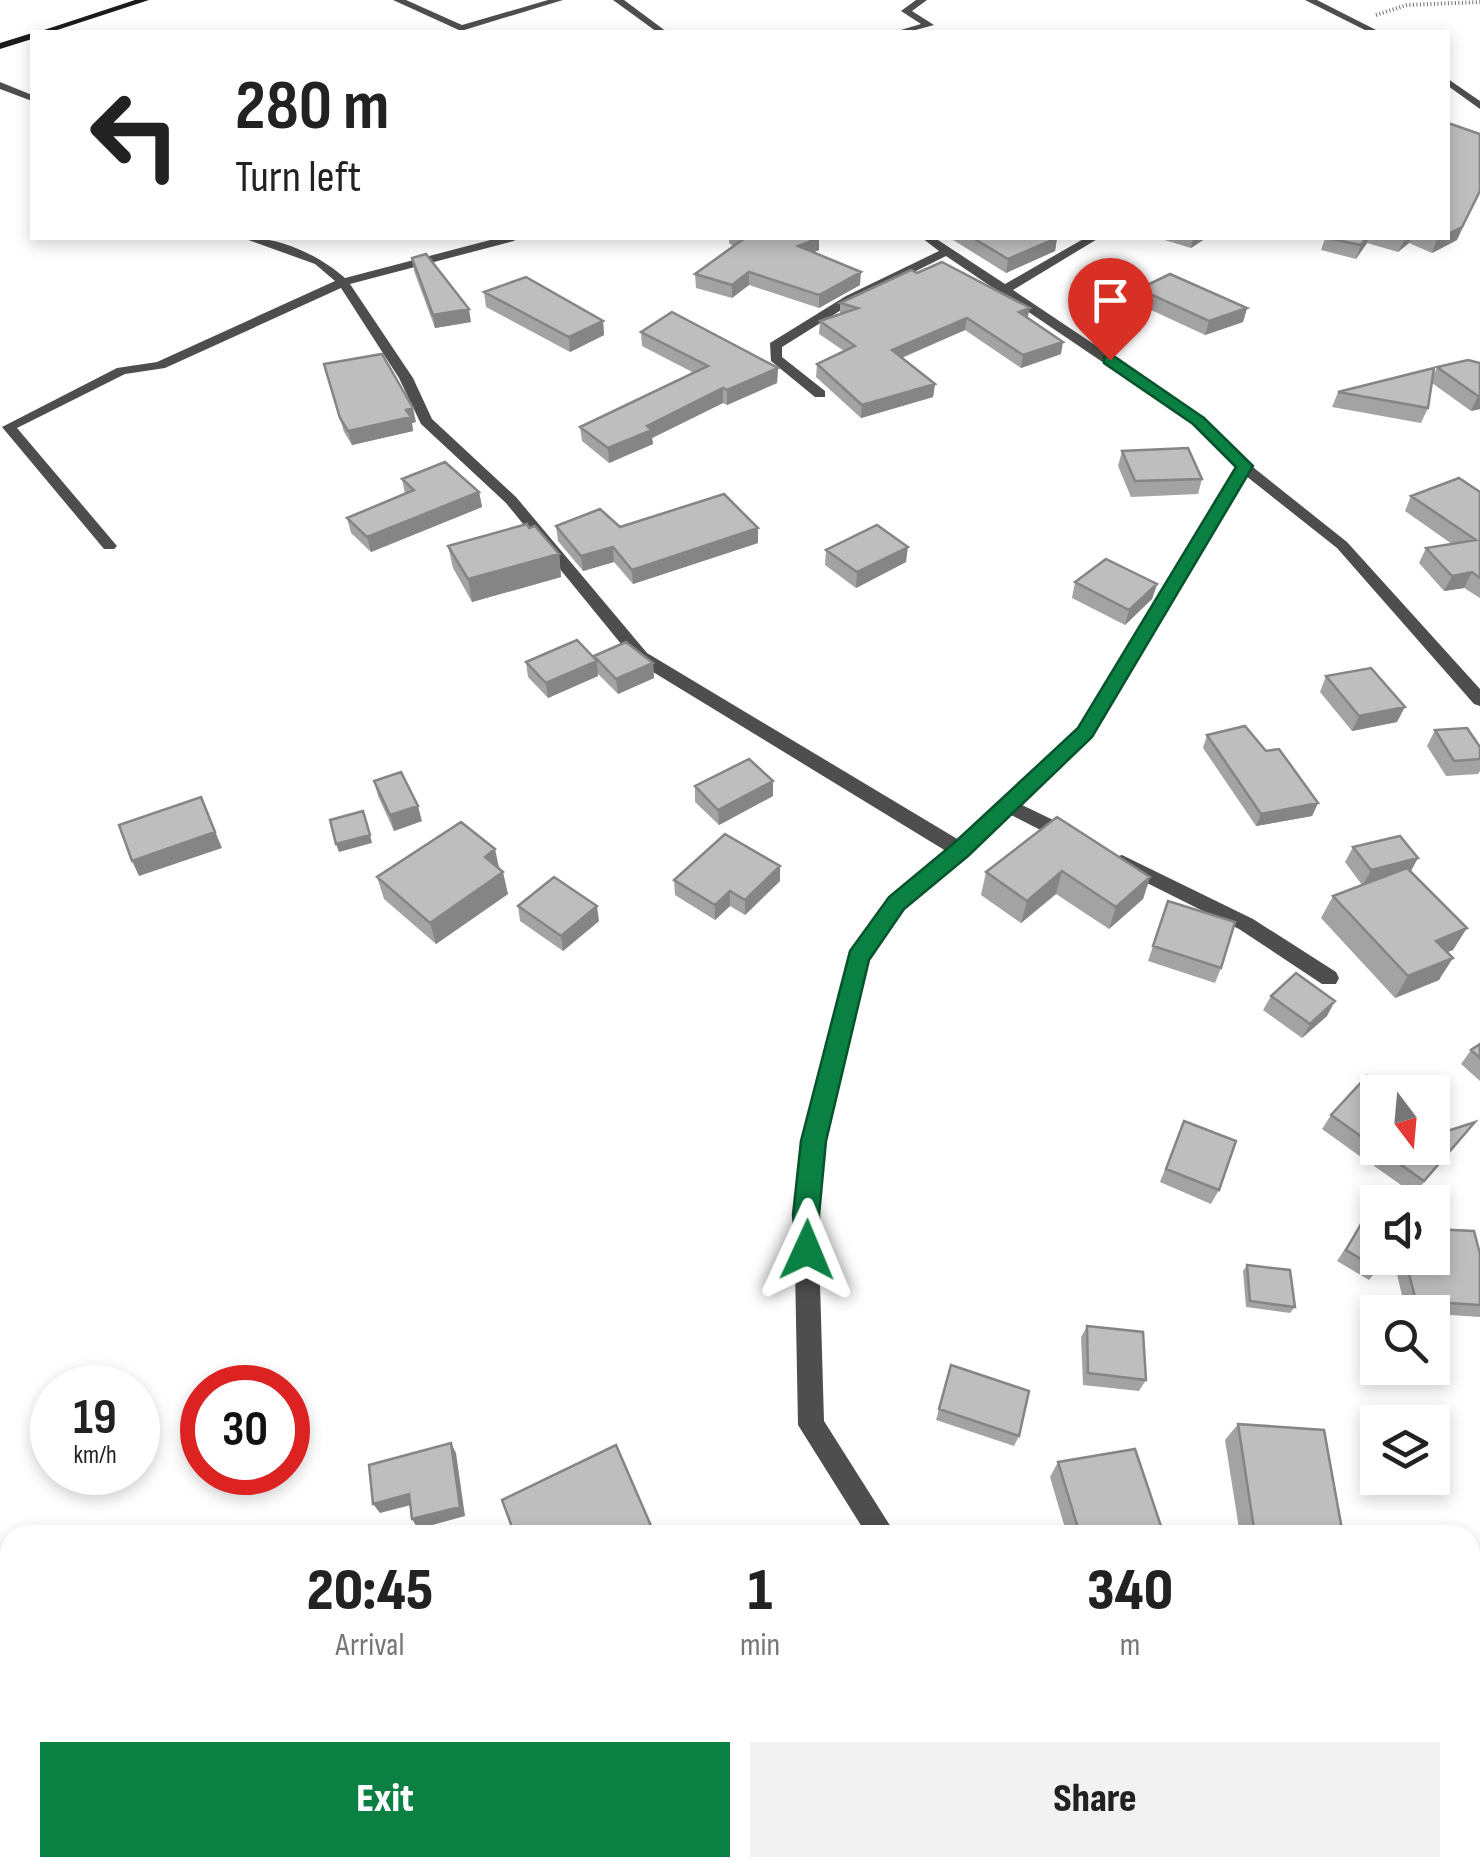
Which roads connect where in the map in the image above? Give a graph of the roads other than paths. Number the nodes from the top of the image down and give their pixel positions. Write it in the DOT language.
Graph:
graph roads {
  1 [pos="144,0"];
  2 [pos="398,0"];
  3 [pos="558,0"];
  4 [pos="618,0"];
  5 [pos="922,0"];
  6 [pos="1310,0"];
  7 [pos="1364,13"];
  8 [pos="1360,29"];
  9 [pos="49,30"];
  10 [pos="659,30"];
  11 [pos="907,30"];
  12 [pos="30,37"];
  13 [pos="0,46"];
  14 [pos="1450,84"];
  15 [pos="0,85"];
  16 [pos="30,97"];
  17 [pos="1480,106"];
  18 [pos="254,240"];
  19 [pos="502,240"];
  20 [pos="931,240"];
  21 [pos="1088,240"];
  22 [pos="947,251"];
  23 [pos="342,282"];
  24 [pos="1004,288"];
  25 [pos="820,394"];
  26 [pos="4,423"];
  27 [pos="1244,466"];
  28 [pos="109,546"];
  29 [pos="1480,700"];
  30 [pos="1008,806"];
  31 [pos="960,850"];
  32 [pos="1330,978"];
  33 [pos="876,1525"];
  1 -- 9 [label="main road"];
  2 -- 3 [label="street"];
  4 -- 10 [label="street"];
  5 -- 11 [label="street"];
  6 -- 8 [label="street"];
  7 -- 8 [label="street"];
  12 -- 13 [label="main road"];
  14 -- 17 [label="street"];
  15 -- 16 [label="street"];
  18 -- 23 [label="street"];
  19 -- 23 [label="street"];
  20 -- 22 [label="street"];
  21 -- 24 [label="street"];
  22 -- 24 [label="street"];
  22 -- 25 [label="street"];
  23 -- 26 [label="street"];
  23 -- 31 [label="street"];
  24 -- 27 [label="street"];
  26 -- 28 [label="street"];
  27 -- 29 [label="street"];
  27 -- 30 [label="street"];
  30 -- 31 [label="street"];
  30 -- 32 [label="street"];
  31 -- 33 [label="street"];
}
